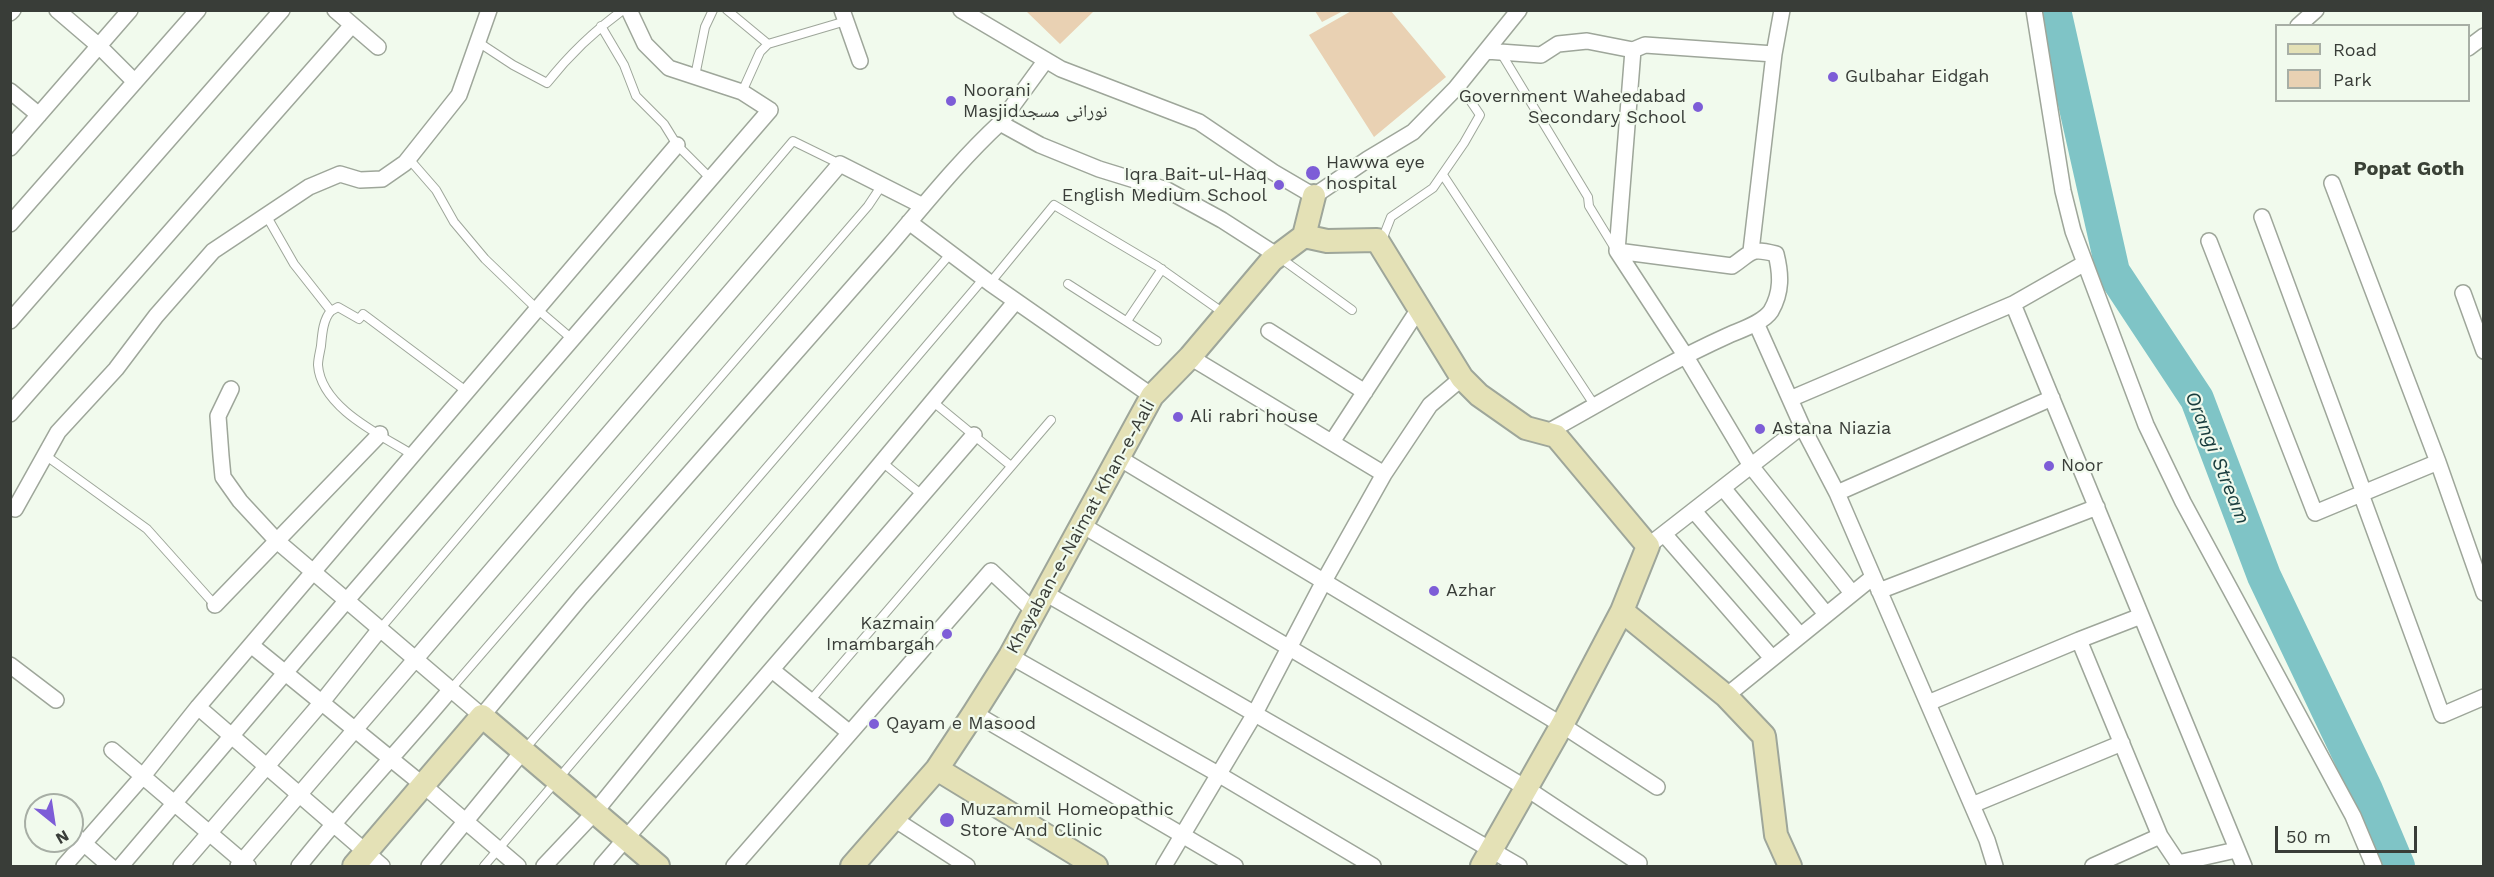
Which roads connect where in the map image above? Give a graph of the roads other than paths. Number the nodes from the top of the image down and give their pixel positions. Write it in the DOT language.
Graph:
graph roads {
  1 [pos="57,10"];
  2 [pos="130,10"];
  3 [pos="198,10"];
  4 [pos="282,10"];
  5 [pos="335,10"];
  6 [pos="489,10"];
  7 [pos="623,10"];
  8 [pos="629,10"];
  9 [pos="713,10"];
  10 [pos="728,10"];
  11 [pos="961,10"];
  12 [pos="1519,10"];
  13 [pos="1782,10"];
  14 [pos="2034,10"];
  15 [pos="2316,10"];
  16 [pos="844,16"];
  17 [pos="2300,24"];
  18 [pos="352,25"];
  19 [pos="601,26"];
  20 [pos="2484,36"];
  21 [pos="478,42"];
  22 [pos="768,44"];
  23 [pos="99,46"];
  24 [pos="378,47"];
  25 [pos="2470,47"];
  26 [pos="1633,50"];
  27 [pos="1493,52"];
  28 [pos="1774,54"];
  29 [pos="1046,60"];
  30 [pos="860,61"];
  31 [pos="695,76"];
  32 [pos="135,82"];
  33 [pos="1460,84"];
  34 [pos="10,92"];
  35 [pos="742,92"];
  36 [pos="39,115"];
  37 [pos="1000,123"];
  38 [pos="677,145"];
  39 [pos="10,148"];
  40 [pos="409,159"];
  41 [pos="840,164"];
  42 [pos="1443,175"];
  43 [pos="711,179"];
  44 [pos="2332,183"];
  45 [pos="882,185"];
  46 [pos="1314,196"];
  47 [pos="922,206"];
  48 [pos="266,216"];
  49 [pos="2262,217"];
  50 [pos="909,222"];
  51 [pos="10,224"];
  52 [pos="1304,236"];
  53 [pos="2209,241"];
  54 [pos="1380,244"];
  55 [pos="1617,251"];
  56 [pos="1751,251"];
  57 [pos="951,253"];
  58 [pos="1278,256"];
  59 [pos="2085,263"];
  60 [pos="1162,270"];
  61 [pos="987,280"];
  62 [pos="1068,284"];
  63 [pos="2463,293"];
  64 [pos="1016,301"];
  65 [pos="2013,304"];
  66 [pos="1420,307"];
  67 [pos="537,309"];
  68 [pos="1352,310"];
  69 [pos="331,311"];
  70 [pos="1226,315"];
  71 [pos="10,321"];
  72 [pos="1127,321"];
  73 [pos="1756,323"];
  74 [pos="1269,331"];
  75 [pos="572,339"];
  76 [pos="1157,341"];
  77 [pos="2484,351"];
  78 [pos="1685,355"];
  79 [pos="1190,357"];
  80 [pos="1462,378"];
  81 [pos="231,389"];
  82 [pos="466,391"];
  83 [pos="1365,392"];
  84 [pos="1152,396"];
  85 [pos="2052,398"];
  86 [pos="1790,399"];
  87 [pos="932,401"];
  88 [pos="1595,406"];
  89 [pos="10,414"];
  90 [pos="1051,420"];
  91 [pos="1802,426"];
  92 [pos="1546,433"];
  93 [pos="380,434"];
  94 [pos="974,435"];
  95 [pos="1332,442"];
  96 [pos="45,455"];
  97 [pos="413,455"];
  98 [pos="1119,458"];
  99 [pos="882,462"];
  100 [pos="2438,462"];
  101 [pos="1011,466"];
  102 [pos="1751,466"];
  103 [pos="1384,474"];
  104 [pos="1723,488"];
  105 [pos="1837,493"];
  106 [pos="2362,494"];
  107 [pos="923,496"];
  108 [pos="2097,507"];
  109 [pos="15,509"];
  110 [pos="1694,511"];
  111 [pos="1082,525"];
  112 [pos="1656,540"];
  113 [pos="277,541"];
  114 [pos="314,572"];
  115 [pos="1324,581"];
  116 [pos="1876,584"];
  117 [pos="1852,593"];
  118 [pos="2484,593"];
  119 [pos="347,600"];
  120 [pos="1040,602"];
  121 [pos="215,605"];
  122 [pos="1622,611"];
  123 [pos="1826,614"];
  124 [pos="2141,616"];
  125 [pos="380,629"];
  126 [pos="1800,634"];
  127 [pos="2079,640"];
  128 [pos="252,645"];
  129 [pos="1288,648"];
  130 [pos="1010,656"];
  131 [pos="1772,658"];
  132 [pos="417,660"];
  133 [pos="10,665"];
  134 [pos="772,670"];
  135 [pos="285,672"];
  136 [pos="451,689"];
  137 [pos="1726,696"];
  138 [pos="2484,697"];
  139 [pos="56,700"];
  140 [pos="810,701"];
  141 [pos="322,702"];
  142 [pos="1928,703"];
  143 [pos="198,706"];
  144 [pos="974,713"];
  145 [pos="1254,715"];
  146 [pos="482,716"];
  147 [pos="1562,725"];
  148 [pos="356,730"];
  149 [pos="850,733"];
  150 [pos="232,736"];
  151 [pos="2122,742"];
  152 [pos="112,750"];
  153 [pos="523,751"];
  154 [pos="392,760"];
  155 [pos="266,766"];
  156 [pos="938,769"];
  157 [pos="1218,774"];
  158 [pos="143,776"];
  159 [pos="558,781"];
  160 [pos="423,785"];
  161 [pos="1526,788"];
  162 [pos="1657,788"];
  163 [pos="300,795"];
  164 [pos="174,803"];
  165 [pos="1972,805"];
  166 [pos="595,812"];
  167 [pos="894,819"];
  168 [pos="466,822"];
  169 [pos="332,824"];
  170 [pos="210,833"];
  171 [pos="1182,835"];
  172 [pos="2160,836"];
  173 [pos="626,839"];
  174 [pos="84,844"];
  175 [pos="498,849"];
  176 [pos="2236,850"];
  177 [pos="76,853"];
  178 [pos="1486,859"];
  179 [pos="367,862"];
  180 [pos="1639,863"];
  181 [pos="242,865"];
  182 [pos="64,867"];
  183 [pos="110,867"];
  184 [pos="121,867"];
  185 [pos="181,867"];
  186 [pos="299,867"];
  187 [pos="429,867"];
  188 [pos="483,867"];
  189 [pos="518,867"];
  190 [pos="544,867"];
  191 [pos="602,867"];
  192 [pos="658,867"];
  193 [pos="734,867"];
  194 [pos="852,867"];
  195 [pos="967,867"];
  196 [pos="1096,867"];
  197 [pos="1164,867"];
  198 [pos="1235,867"];
  199 [pos="1373,867"];
  200 [pos="1519,867"];
  201 [pos="1790,867"];
  202 [pos="1995,867"];
  203 [pos="2093,867"];
  204 [pos="2244,867"];
  205 [pos="2374,867"];
  1 -- 23 [label="street"];
  2 -- 23 [label="street"];
  3 -- 32 [label="street"];
  4 -- 71 [label="street"];
  5 -- 18 [label="street"];
  6 -- 21 [label="street"];
  7 -- 19 [label="lane"];
  8 -- 31 [label="street"];
  9 -- 31 [label="lane"];
  10 -- 22 [label="lane"];
  11 -- 29 [label="street"];
  12 -- 27 [label="street"];
  13 -- 28 [label="street"];
  14 -- 59 [label="street"];
  15 -- 17 [label="street"];
  16 -- 22 [label="lane"];
  16 -- 30 [label="street"];
  18 -- 24 [label="street"];
  18 -- 89 [label="street"];
  19 -- 21 [label="lane"];
  19 -- 38 [label="lane"];
  20 -- 25 [label="street"];
  21 -- 40 [label="street"];
  22 -- 35 [label="lane"];
  23 -- 32 [label="street"];
  23 -- 36 [label="street"];
  26 -- 27 [label="street"];
  26 -- 28 [label="street"];
  26 -- 55 [label="street"];
  27 -- 33 [label="street"];
  27 -- 55 [label="lane"];
  28 -- 56 [label="street"];
  29 -- 37 [label="street"];
  29 -- 46 [label="street"];
  31 -- 35 [label="street"];
  32 -- 51 [label="street"];
  33 -- 42 [label="lane"];
  33 -- 46 [label="street"];
  34 -- 36 [label="street"];
  35 -- 43 [label="street"];
  36 -- 39 [label="street"];
  37 -- 47 [label="street"];
  37 -- 58 [label="street"];
  38 -- 43 [label="lane"];
  38 -- 67 [label="street"];
  40 -- 48 [label="street"];
  40 -- 67 [label="lane"];
  41 -- 45 [label="street"];
  41 -- 125 [label="lane"];
  41 -- 132 [label="street"];
  42 -- 54 [label="lane"];
  42 -- 88 [label="lane"];
  43 -- 75 [label="street"];
  44 -- 100 [label="street"];
  45 -- 47 [label="street"];
  45 -- 136 [label="lane"];
  46 -- 52 [label="street"];
  47 -- 50 [label="street"];
  48 -- 69 [label="lane"];
  48 -- 96 [label="street"];
  49 -- 106 [label="street"];
  50 -- 57 [label="street"];
  50 -- 146 [label="street"];
  52 -- 54 [label="street"];
  52 -- 58 [label="street, Khayaban-e-Naimat Khan-e-Aali"];
  53 -- 106 [label="street"];
  54 -- 66 [label="street"];
  55 -- 56 [label="street"];
  55 -- 78 [label="street"];
  56 -- 73 [label="street"];
  57 -- 61 [label="street"];
  57 -- 153 [label="lane"];
  58 -- 68 [label="lane"];
  58 -- 70 [label="street, Khayaban-e-Naimat Khan-e-Aali"];
  59 -- 65 [label="street"];
  59 -- 205 [label="street"];
  60 -- 61 [label="lane"];
  60 -- 70 [label="lane"];
  60 -- 72 [label="lane"];
  61 -- 64 [label="street"];
  61 -- 159 [label="lane"];
  62 -- 72 [label="lane"];
  63 -- 77 [label="street"];
  64 -- 84 [label="street"];
  64 -- 87 [label="street"];
  65 -- 85 [label="street"];
  65 -- 86 [label="street"];
  66 -- 80 [label="street"];
  66 -- 83 [label="street"];
  67 -- 75 [label="lane"];
  67 -- 82 [label="street"];
  69 -- 82 [label="lane"];
  69 -- 93 [label="lane"];
  70 -- 79 [label="street, Khayaban-e-Naimat Khan-e-Aali"];
  72 -- 76 [label="lane"];
  73 -- 78 [label="street"];
  73 -- 86 [label="street"];
  74 -- 83 [label="street"];
  75 -- 119 [label="street"];
  78 -- 88 [label="street"];
  78 -- 102 [label="street"];
  79 -- 84 [label="street, Khayaban-e-Naimat Khan-e-Aali"];
  79 -- 95 [label="street"];
  80 -- 92 [label="street"];
  80 -- 103 [label="street"];
  81 -- 113 [label="street"];
  82 -- 97 [label="street"];
  83 -- 95 [label="street"];
  84 -- 98 [label="street, Khayaban-e-Naimat Khan-e-Aali"];
  85 -- 105 [label="street"];
  85 -- 108 [label="street"];
  86 -- 91 [label="street"];
  87 -- 94 [label="lane"];
  87 -- 99 [label="street"];
  88 -- 92 [label="street"];
  90 -- 101 [label="lane"];
  91 -- 102 [label="street"];
  91 -- 105 [label="street"];
  92 -- 112 [label="street"];
  93 -- 97 [label="lane"];
  93 -- 113 [label="street"];
  94 -- 101 [label="lane"];
  94 -- 107 [label="street"];
  95 -- 103 [label="street"];
  96 -- 109 [label="street"];
  96 -- 121 [label="lane"];
  97 -- 114 [label="street"];
  98 -- 111 [label="street, Khayaban-e-Naimat Khan-e-Aali"];
  98 -- 115 [label="street"];
  99 -- 107 [label="lane"];
  99 -- 166 [label="street"];
  100 -- 106 [label="street"];
  100 -- 118 [label="street"];
  101 -- 140 [label="lane"];
  102 -- 104 [label="street"];
  102 -- 117 [label="street"];
  103 -- 115 [label="street"];
  104 -- 110 [label="street"];
  104 -- 123 [label="street"];
  105 -- 116 [label="street"];
  106 -- 138 [label="street"];
  107 -- 134 [label="street"];
  108 -- 116 [label="street"];
  108 -- 124 [label="street"];
  110 -- 112 [label="street"];
  110 -- 126 [label="street"];
  111 -- 120 [label="street, Khayaban-e-Naimat Khan-e-Aali"];
  111 -- 129 [label="street"];
  112 -- 122 [label="street"];
  112 -- 131 [label="street"];
  113 -- 114 [label="street"];
  113 -- 121 [label="street"];
  114 -- 119 [label="street"];
  114 -- 128 [label="street"];
  115 -- 129 [label="street"];
  115 -- 147 [label="street"];
  116 -- 117 [label="street"];
  116 -- 142 [label="street"];
  117 -- 123 [label="street"];
  119 -- 125 [label="street"];
  119 -- 135 [label="street"];
  120 -- 130 [label="street, Khayaban-e-Naimat Khan-e-Aali"];
  120 -- 145 [label="street"];
  120 -- 149 [label="street"];
  122 -- 137 [label="street"];
  122 -- 147 [label="street"];
  123 -- 126 [label="street"];
  124 -- 127 [label="street"];
  124 -- 176 [label="street"];
  125 -- 132 [label="street"];
  125 -- 141 [label="street"];
  126 -- 131 [label="street"];
  127 -- 142 [label="street"];
  127 -- 151 [label="street"];
  128 -- 135 [label="street"];
  128 -- 143 [label="street"];
  129 -- 145 [label="street"];
  129 -- 161 [label="street"];
  130 -- 144 [label="street, Khayaban-e-Naimat Khan-e-Aali"];
  130 -- 157 [label="street"];
  131 -- 137 [label="street"];
  132 -- 136 [label="street"];
  132 -- 148 [label="street"];
  133 -- 139 [label="street"];
  134 -- 140 [label="street"];
  134 -- 173 [label="street"];
  135 -- 141 [label="street"];
  135 -- 150 [label="street"];
  136 -- 146 [label="street"];
  136 -- 154 [label="street"];
  137 -- 201 [label="street"];
  140 -- 149 [label="street"];
  141 -- 148 [label="street"];
  141 -- 155 [label="street"];
  142 -- 165 [label="street"];
  143 -- 150 [label="street"];
  143 -- 158 [label="street"];
  144 -- 156 [label="street, Khayaban-e-Naimat Khan-e-Aali"];
  144 -- 171 [label="street"];
  145 -- 157 [label="street"];
  145 -- 178 [label="street"];
  146 -- 153 [label="street"];
  146 -- 160 [label="street"];
  147 -- 161 [label="street"];
  147 -- 162 [label="street"];
  148 -- 154 [label="street"];
  148 -- 163 [label="street"];
  149 -- 193 [label="street"];
  150 -- 155 [label="street"];
  150 -- 164 [label="street"];
  151 -- 165 [label="street"];
  151 -- 172 [label="street"];
  152 -- 158 [label="street"];
  153 -- 159 [label="street"];
  153 -- 168 [label="street"];
  154 -- 160 [label="street"];
  154 -- 169 [label="street"];
  155 -- 163 [label="street"];
  155 -- 170 [label="street"];
  156 -- 167 [label="street, Khayaban-e-Naimat Khan-e-Aali"];
  156 -- 196 [label="street"];
  157 -- 171 [label="street"];
  157 -- 199 [label="street"];
  158 -- 164 [label="street"];
  158 -- 174 [label="street"];
  159 -- 166 [label="street"];
  159 -- 175 [label="lane"];
  160 -- 168 [label="street"];
  160 -- 179 [label="street"];
  161 -- 178 [label="street"];
  161 -- 180 [label="street"];
  163 -- 169 [label="street"];
  163 -- 181 [label="street"];
  164 -- 170 [label="street"];
  164 -- 184 [label="street"];
  165 -- 202 [label="street"];
  166 -- 173 [label="street"];
  166 -- 190 [label="street"];
  167 -- 194 [label="street, Khayaban-e-Naimat Khan-e-Aali"];
  167 -- 195 [label="street"];
  168 -- 175 [label="street"];
  168 -- 187 [label="street"];
  169 -- 179 [label="street"];
  169 -- 186 [label="street"];
  170 -- 181 [label="street"];
  170 -- 185 [label="street"];
  171 -- 197 [label="street"];
  171 -- 198 [label="street"];
  172 -- 176 [label="street"];
  172 -- 203 [label="street"];
  173 -- 191 [label="street"];
  173 -- 192 [label="street"];
  174 -- 183 [label="street"];
  175 -- 188 [label="lane"];
  175 -- 189 [label="street"];
  176 -- 204 [label="street"];
  177 -- 182 [label="street"];
  178 -- 200 [label="street"];
}
